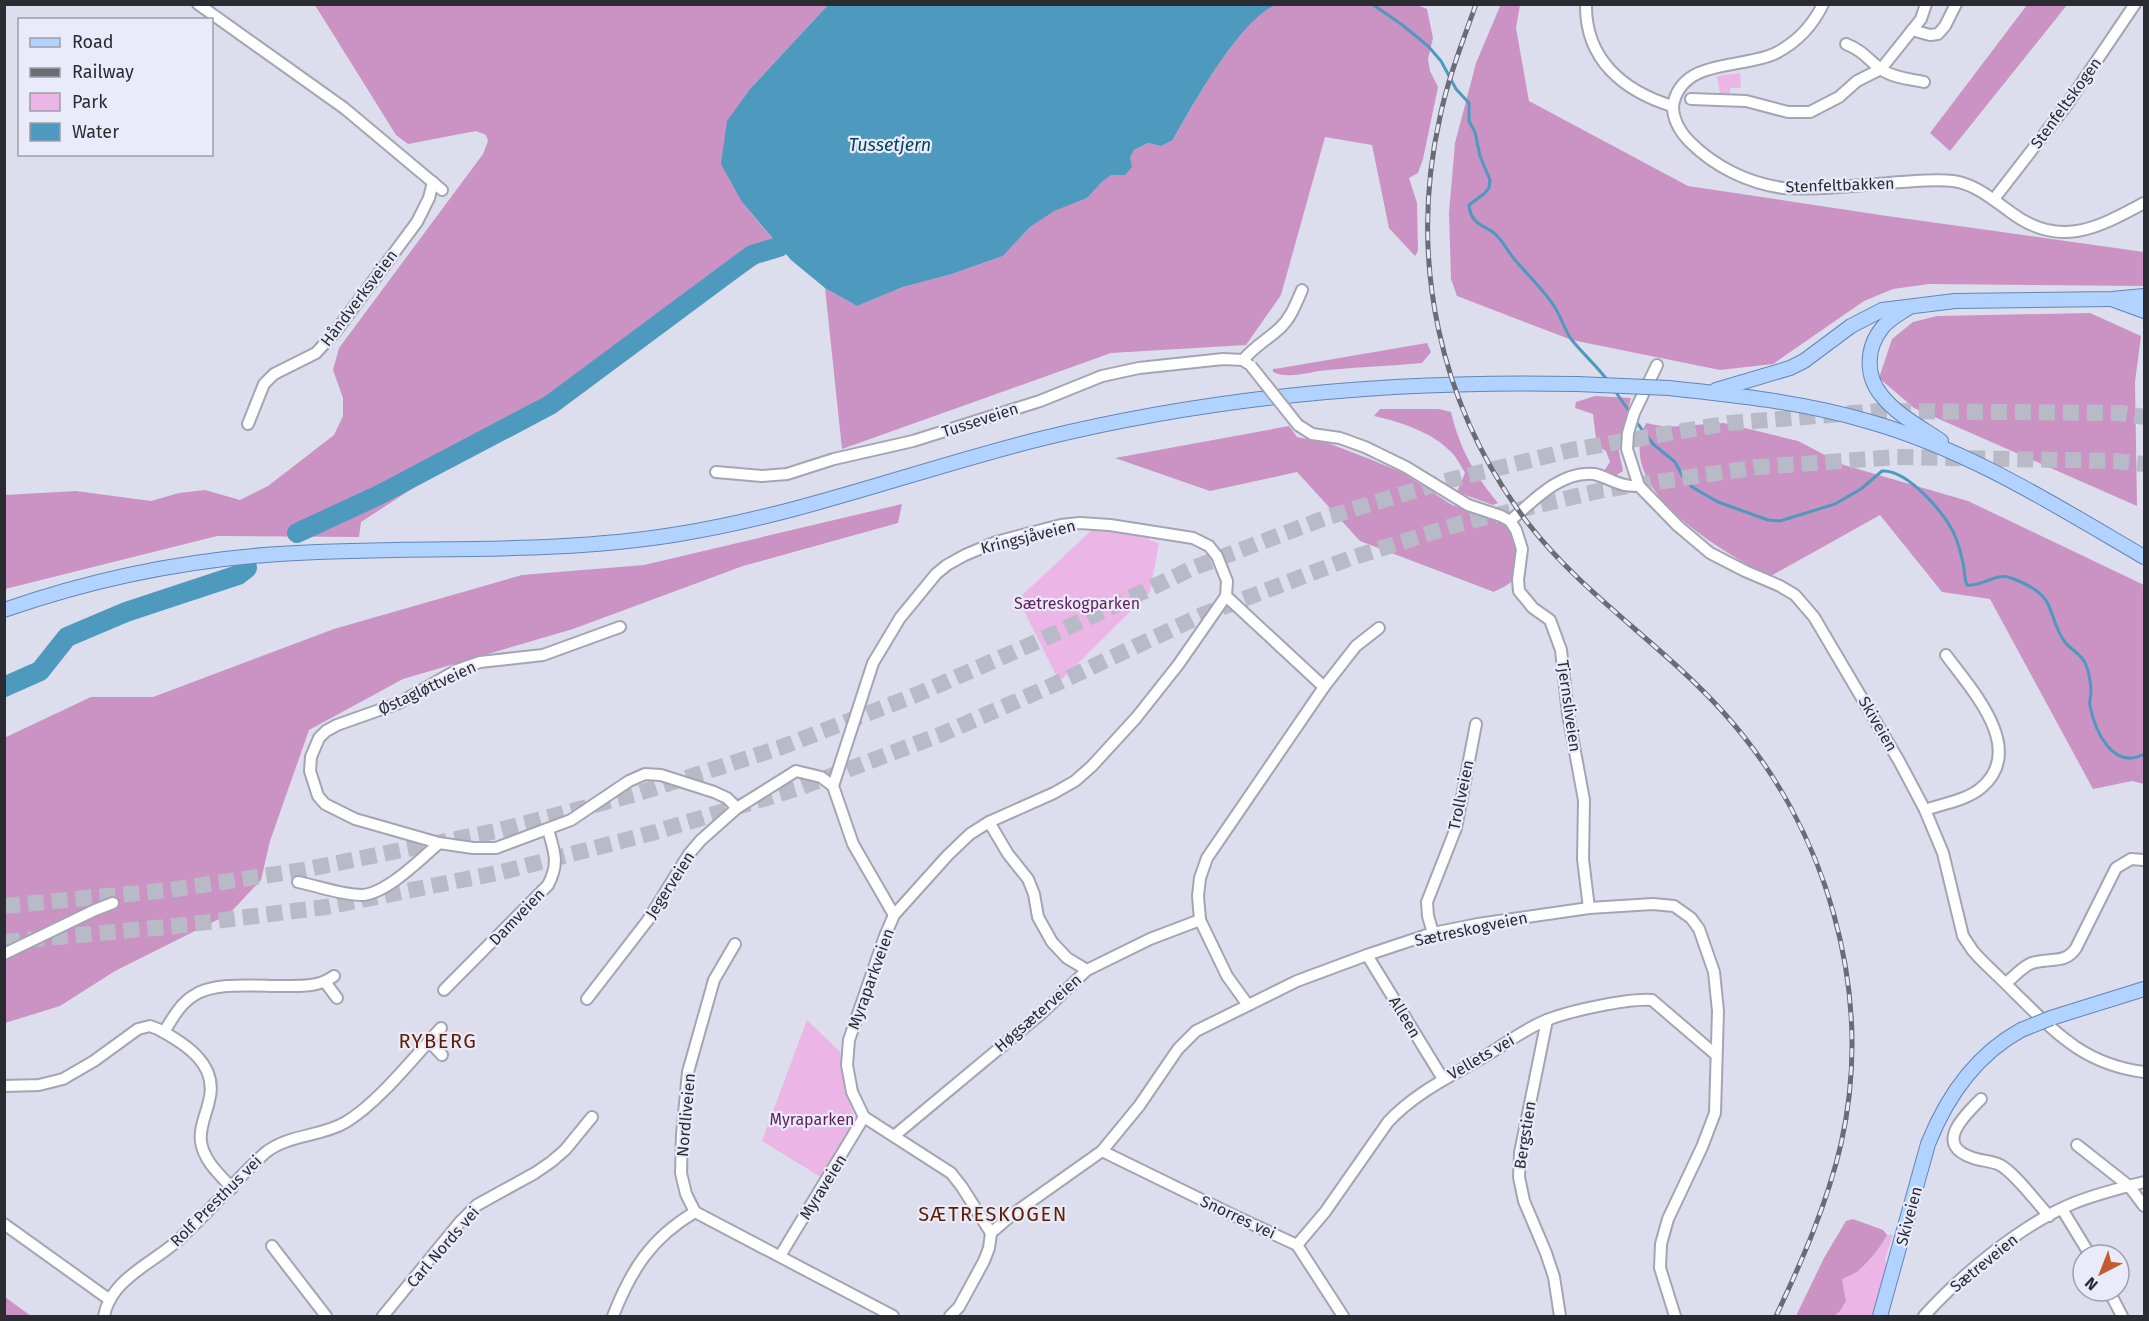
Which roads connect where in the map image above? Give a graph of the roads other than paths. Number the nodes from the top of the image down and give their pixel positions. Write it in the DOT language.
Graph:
graph roads {
  1 [pos="198,4"];
  2 [pos="1586,4"];
  3 [pos="1823,4"];
  4 [pos="1926,4"];
  5 [pos="1956,4"];
  6 [pos="2135,4"];
  7 [pos="1912,30"];
  8 [pos="1846,44"];
  9 [pos="1881,69"];
  10 [pos="1924,82"];
  11 [pos="1691,99"];
  12 [pos="1672,106"];
  13 [pos="1994,199"];
  14 [pos="2145,203"];
  15 [pos="1302,290"];
  16 [pos="2145,296"];
  17 [pos="2112,299"];
  18 [pos="1912,305"];
  19 [pos="2145,311"];
  20 [pos="1247,363"];
  21 [pos="1657,365"];
  22 [pos="1708,392"];
  23 [pos="248,424"];
  24 [pos="1960,455"];
  25 [pos="716,472"];
  26 [pos="1639,486"];
  27 [pos="1510,521"];
  28 [pos="2145,557"];
  29 [pos="1226,596"];
  30 [pos="4,610"];
  31 [pos="620,627"];
  32 [pos="1379,628"];
  33 [pos="1946,655"];
  34 [pos="1324,687"];
  35 [pos="1476,724"];
  36 [pos="833,786"];
  37 [pos="737,808"];
  38 [pos="1925,810"];
  39 [pos="989,822"];
  40 [pos="548,829"];
  41 [pos="439,843"];
  42 [pos="2145,860"];
  43 [pos="298,882"];
  44 [pos="113,903"];
  45 [pos="1589,908"];
  46 [pos="894,915"];
  47 [pos="1200,920"];
  48 [pos="1433,933"];
  49 [pos="735,944"];
  50 [pos="4,954"];
  51 [pos="1367,955"];
  52 [pos="1087,970"];
  53 [pos="2006,983"];
  54 [pos="2145,989"];
  55 [pos="444,990"];
  56 [pos="337,998"];
  57 [pos="587,999"];
  58 [pos="1248,1005"];
  59 [pos="1547,1020"];
  60 [pos="441,1028"];
  61 [pos="164,1032"];
  62 [pos="429,1041"];
  63 [pos="1716,1054"];
  64 [pos="442,1055"];
  65 [pos="2145,1072"];
  66 [pos="1443,1079"];
  67 [pos="4,1086"];
  68 [pos="1981,1099"];
  69 [pos="592,1117"];
  70 [pos="864,1117"];
  71 [pos="894,1136"];
  72 [pos="2077,1145"];
  73 [pos="1102,1151"];
  74 [pos="2145,1182"];
  75 [pos="2129,1186"];
  76 [pos="232,1188"];
  77 [pos="2145,1206"];
  78 [pos="2062,1209"];
  79 [pos="695,1212"];
  80 [pos="2049,1216"];
  81 [pos="4,1224"];
  82 [pos="991,1233"];
  83 [pos="2083,1243"];
  84 [pos="1298,1245"];
  85 [pos="272,1246"];
  86 [pos="780,1256"];
  87 [pos="110,1300"];
  88 [pos="2115,1303"];
  89 [pos="104,1317"];
  90 [pos="326,1317"];
  91 [pos="383,1317"];
  92 [pos="613,1317"];
  93 [pos="893,1317"];
  94 [pos="950,1317"];
  95 [pos="1343,1317"];
  96 [pos="1560,1317"];
  97 [pos="1675,1317"];
  98 [pos="1880,1317"];
  99 [pos="1924,1317"];
  100 [pos="2122,1317"];
  1 -- 23 [label="street, Håndverksveien"];
  2 -- 12 [label="street"];
  3 -- 12 [label="street"];
  4 -- 7 [label="street"];
  5 -- 7 [label="street"];
  6 -- 13 [label="street, Stenfeltskogen"];
  7 -- 9 [label="street"];
  8 -- 9 [label="street"];
  9 -- 10 [label="street"];
  9 -- 11 [label="street"];
  12 -- 13 [label="street, Stenfeltbakken"];
  13 -- 14 [label="street, Stenfeltbakken"];
  15 -- 20 [label="street"];
  16 -- 17 [label="main road"];
  17 -- 18 [label="main road"];
  17 -- 19 [label="main road"];
  18 -- 22 [label="main road"];
  18 -- 24 [label="main road"];
  20 -- 25 [label="street, Tusseveien"];
  20 -- 27 [label="street, bridge"];
  21 -- 26 [label="street, Skiveien"];
  22 -- 24 [label="main road"];
  22 -- 30 [label="main road, bridge"];
  24 -- 28 [label="main road"];
  26 -- 27 [label="street"];
  26 -- 38 [label="street, Skiveien"];
  27 -- 45 [label="street, Tjernsliveien"];
  29 -- 34 [label="street"];
  29 -- 36 [label="street, Kringsjåveien"];
  29 -- 39 [label="street, Myraparkveien"];
  31 -- 41 [label="street, Østagløttveien"];
  32 -- 34 [label="street"];
  33 -- 38 [label="street"];
  34 -- 47 [label="street"];
  35 -- 48 [label="street, Trollveien"];
  36 -- 37 [label="street, Jegerveien"];
  36 -- 46 [label="street"];
  37 -- 40 [label="street, Østagløttveien"];
  37 -- 57 [label="street, Jegerveien"];
  38 -- 53 [label="street, Skiveien"];
  39 -- 46 [label="street, Myraparkveien"];
  39 -- 52 [label="street"];
  40 -- 41 [label="street, Østagløttveien"];
  40 -- 55 [label="street, Damveien"];
  41 -- 43 [label="street"];
  42 -- 53 [label="street"];
  44 -- 50 [label="street"];
  45 -- 48 [label="street, Sætreskogveien"];
  45 -- 63 [label="street, Sætreskogveien"];
  46 -- 70 [label="street, Myraparkveien"];
  47 -- 52 [label="street, Høgsæterveien"];
  47 -- 58 [label="street"];
  48 -- 51 [label="street, Sætreskogveien"];
  49 -- 79 [label="street, Nordliveien"];
  51 -- 58 [label="street, Sætreskogveien"];
  51 -- 66 [label="street, Alleen"];
  52 -- 71 [label="street, Høgsæterveien"];
  53 -- 65 [label="street, Skiveien"];
  54 -- 98 [label="main road, Skiveien, bridge"];
  56 -- 61 [label="street"];
  58 -- 73 [label="street, Sætreskogveien"];
  59 -- 63 [label="street, Vellets vei"];
  59 -- 66 [label="street, Vellets vei"];
  59 -- 96 [label="street, Bergstien"];
  60 -- 62 [label="street, Rolf Presthus vei"];
  61 -- 67 [label="street"];
  61 -- 76 [label="street"];
  62 -- 64 [label="street"];
  62 -- 76 [label="street, Rolf Presthus vei"];
  63 -- 97 [label="street, Sætreskogveien"];
  66 -- 84 [label="street, Vellets vei"];
  68 -- 80 [label="street"];
  69 -- 91 [label="street, Carl Nords vei"];
  70 -- 71 [label="street"];
  70 -- 86 [label="street, Myraveien"];
  71 -- 82 [label="street"];
  72 -- 75 [label="street"];
  73 -- 82 [label="street, Sætreskogveien"];
  73 -- 84 [label="street, Snorres vei"];
  74 -- 75 [label="street, Sætreveien"];
  75 -- 77 [label="street"];
  75 -- 78 [label="street, Sætreveien"];
  76 -- 87 [label="street, Rolf Presthus vei"];
  78 -- 80 [label="street, Sætreveien"];
  78 -- 83 [label="street"];
  79 -- 86 [label="street"];
  79 -- 92 [label="street"];
  80 -- 99 [label="street, Sætreveien"];
  81 -- 87 [label="street"];
  82 -- 94 [label="street"];
  84 -- 95 [label="street"];
  85 -- 90 [label="street"];
  86 -- 93 [label="street"];
  87 -- 89 [label="street, Rolf Presthus vei"];
  88 -- 100 [label="street"];
}
